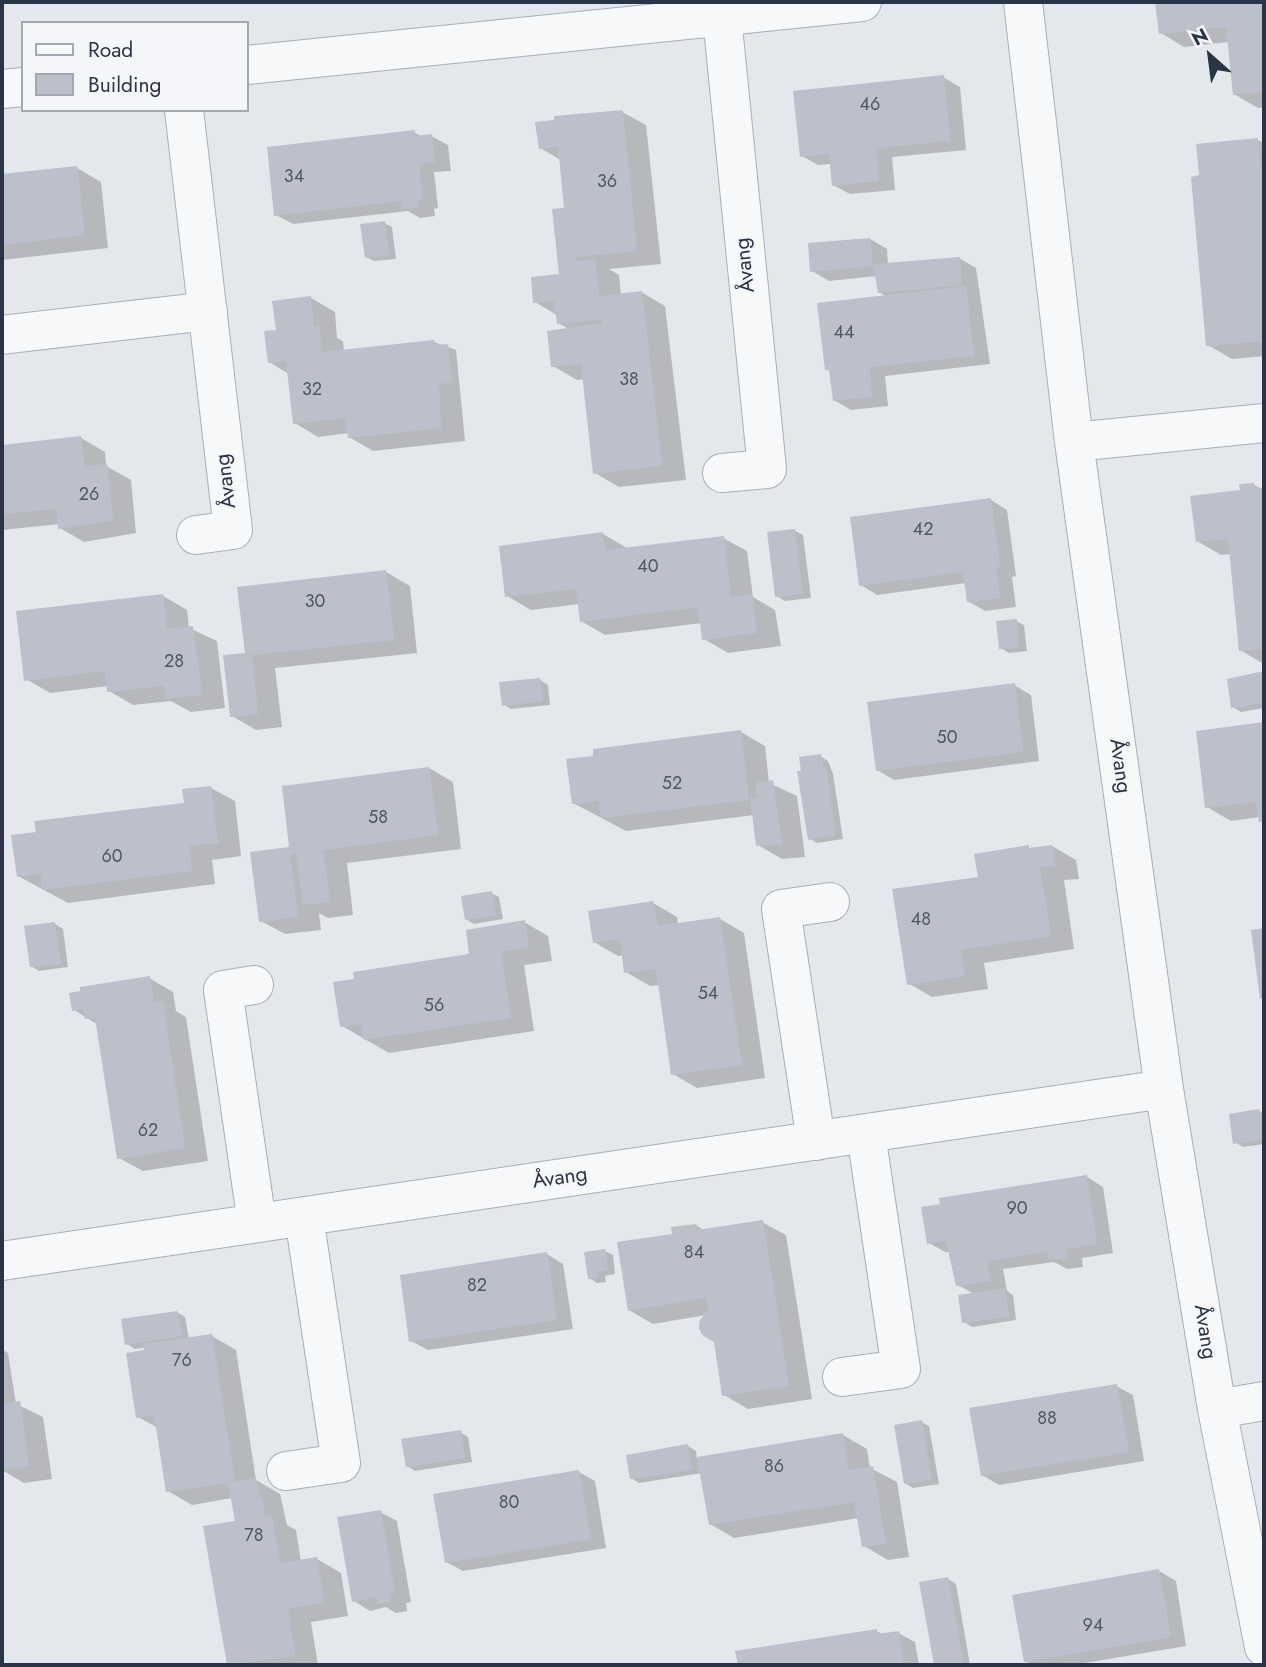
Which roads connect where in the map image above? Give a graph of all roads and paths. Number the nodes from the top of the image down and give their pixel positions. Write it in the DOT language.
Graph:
graph roads {
  1 [pos="862,2"];
  2 [pos="1023,2"];
  3 [pos="722,17"];
  4 [pos="248,65"];
  5 [pos="21,87"];
  6 [pos="2,89"];
  7 [pos="184,112"];
  8 [pos="208,311"];
  9 [pos="2,335"];
  10 [pos="1264,423"];
  11 [pos="1074,442"];
  12 [pos="722,473"];
  13 [pos="196,535"];
  14 [pos="830,902"];
  15 [pos="254,985"];
  16 [pos="1164,1089"];
  17 [pos="866,1134"];
  18 [pos="816,1141"];
  19 [pos="304,1217"];
  20 [pos="257,1223"];
  21 [pos="2,1261"];
  22 [pos="842,1377"];
  23 [pos="1264,1401"];
  24 [pos="1217,1409"];
  25 [pos="286,1471"];
  26 [pos="1264,1647"];
  1 -- 3 [label="street"];
  2 -- 11 [label="street, Åvang"];
  3 -- 4 [label="street"];
  3 -- 12 [label="street, Åvang"];
  5 -- 6 [label="street"];
  7 -- 8 [label="street, Åvang"];
  8 -- 9 [label="street"];
  8 -- 13 [label="street, Åvang"];
  10 -- 11 [label="street"];
  11 -- 16 [label="street, Åvang"];
  14 -- 18 [label="street"];
  15 -- 20 [label="street"];
  16 -- 17 [label="street, Åvang"];
  16 -- 24 [label="street, Åvang"];
  17 -- 18 [label="street, Åvang"];
  17 -- 22 [label="street"];
  18 -- 19 [label="street, Åvang"];
  19 -- 20 [label="street, Åvang"];
  19 -- 25 [label="street"];
  20 -- 21 [label="street, Åvang"];
  23 -- 24 [label="street"];
  24 -- 26 [label="street, Åvang"];
}
